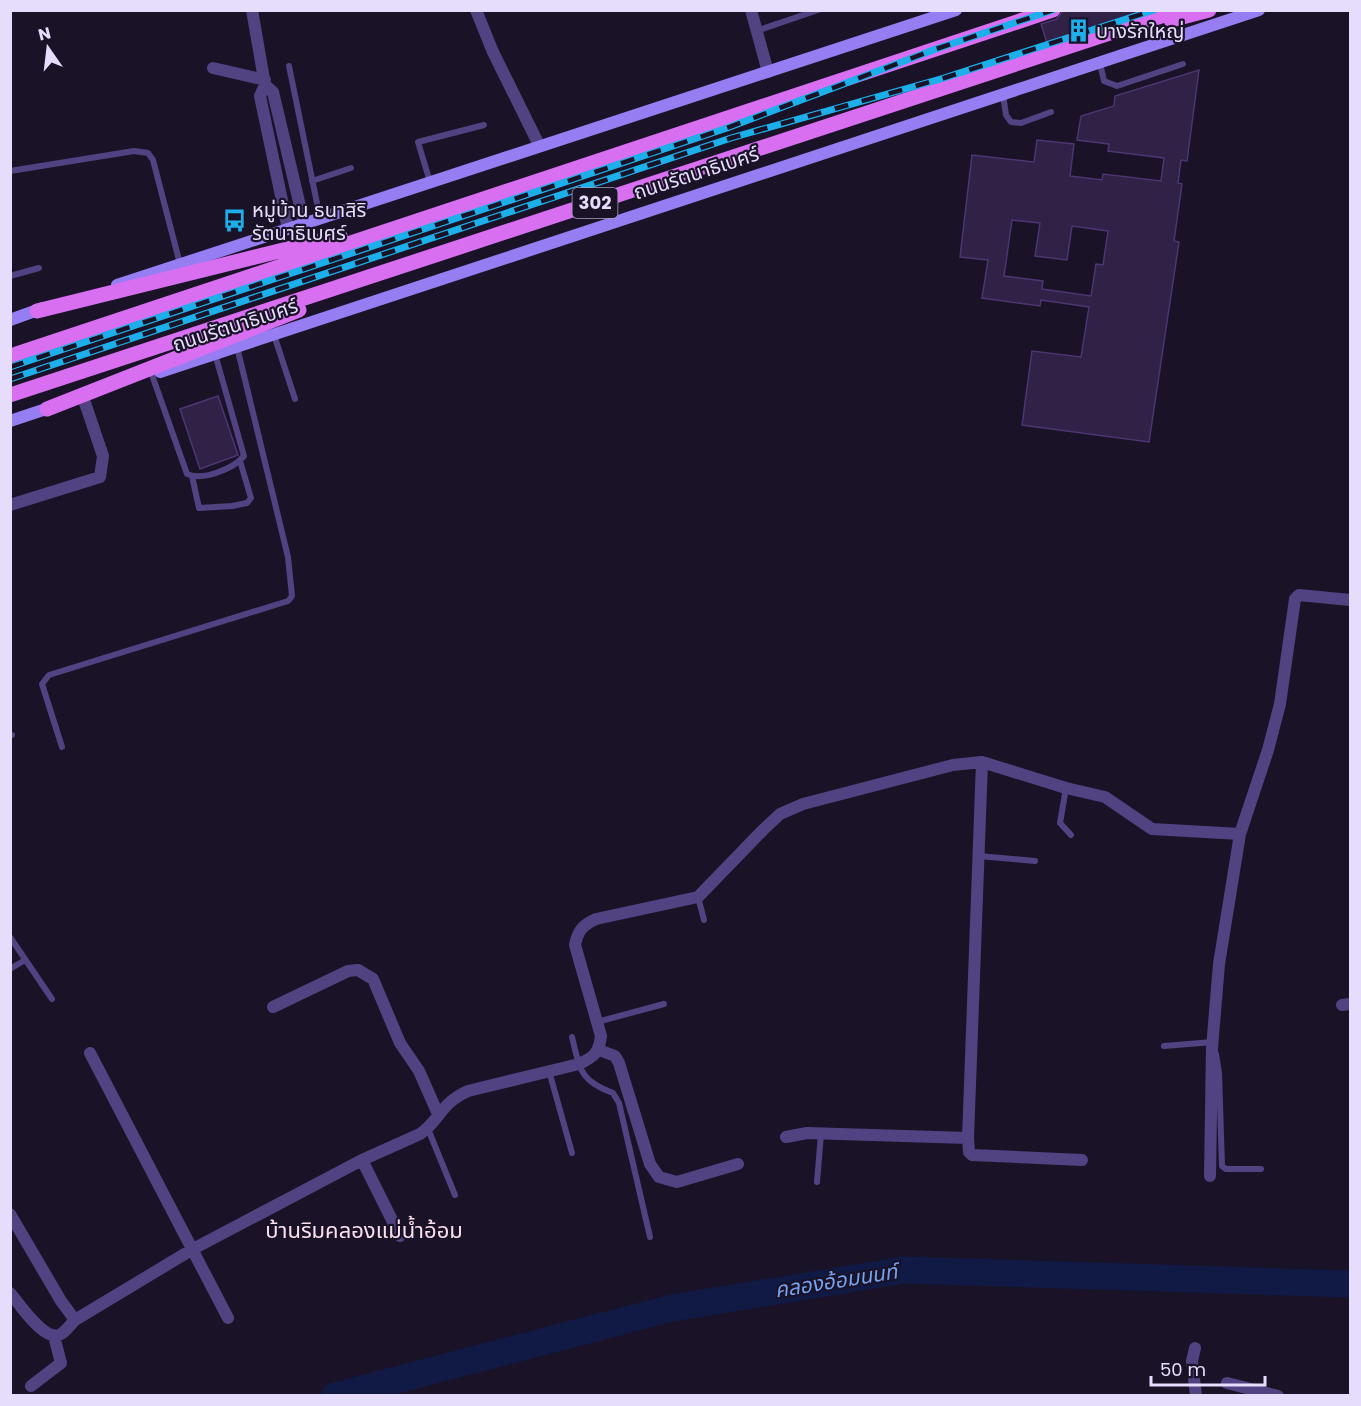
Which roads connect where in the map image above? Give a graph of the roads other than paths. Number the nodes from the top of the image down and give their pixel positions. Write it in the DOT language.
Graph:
graph roads {
  1 [pos="252,10"];
  2 [pos="476,10"];
  3 [pos="752,10"];
  4 [pos="818,10"];
  5 [pos="956,10"];
  6 [pos="1053,10"];
  7 [pos="1180,10"];
  8 [pos="1209,10"];
  9 [pos="1259,10"];
  10 [pos="756,31"];
  11 [pos="1088,41"];
  12 [pos="1100,63"];
  13 [pos="1183,64"];
  14 [pos="289,66"];
  15 [pos="213,68"];
  16 [pos="768,72"];
  17 [pos="265,82"];
  18 [pos="1003,95"];
  19 [pos="1051,112"];
  20 [pos="484,125"];
  21 [pos="539,145"];
  22 [pos="351,168"];
  23 [pos="10,171"];
  24 [pos="312,181"];
  25 [pos="430,182"];
  26 [pos="447,210"];
  27 [pos="320,218"];
  28 [pos="304,223"];
  29 [pos="288,229"];
  30 [pos="458,248"];
  31 [pos="180,264"];
  32 [pos="39,268"];
  33 [pos="10,276"];
  34 [pos="37,311"];
  35 [pos="10,320"];
  36 [pos="274,334"];
  37 [pos="237,346"];
  38 [pos="215,354"];
  39 [pos="10,356"];
  40 [pos="152,375"];
  41 [pos="10,395"];
  42 [pos="83,397"];
  43 [pos="295,399"];
  44 [pos="47,409"];
  45 [pos="10,421"];
  46 [pos="240,461"];
  47 [pos="192,476"];
  48 [pos="10,505"];
  49 [pos="1350,600"];
  50 [pos="62,747"];
  51 [pos="982,762"];
  52 [pos="1066,788"];
  53 [pos="1240,834"];
  54 [pos="1071,835"];
  55 [pos="979,856"];
  56 [pos="1035,861"];
  57 [pos="698,897"];
  58 [pos="704,920"];
  59 [pos="10,937"];
  60 [pos="25,960"];
  61 [pos="10,969"];
  62 [pos="52,999"];
  63 [pos="664,1004"];
  64 [pos="273,1007"];
  65 [pos="597,1022"];
  66 [pos="572,1037"];
  67 [pos="1213,1045"];
  68 [pos="1164,1046"];
  69 [pos="599,1050"];
  70 [pos="90,1053"];
  71 [pos="579,1064"];
  72 [pos="549,1071"];
  73 [pos="438,1114"];
  74 [pos="428,1129"];
  75 [pos="821,1133"];
  76 [pos="786,1137"];
  77 [pos="968,1138"];
  78 [pos="572,1153"];
  79 [pos="362,1160"];
  80 [pos="1082,1160"];
  81 [pos="738,1164"];
  82 [pos="1261,1169"];
  83 [pos="1210,1176"];
  84 [pos="817,1182"];
  85 [pos="455,1195"];
  86 [pos="10,1214"];
  87 [pos="400,1236"];
  88 [pos="650,1237"];
  89 [pos="193,1248"];
  90 [pos="10,1293"];
  91 [pos="228,1318"];
  92 [pos="75,1320"];
  93 [pos="54,1336"];
  94 [pos="1195,1348"];
  95 [pos="1227,1383"];
  96 [pos="31,1386"];
  97 [pos="1196,1395"];
  98 [pos="1278,1395"];
  1 -- 17 [label="street"];
  2 -- 21 [label="street"];
  3 -- 10 [label="street"];
  4 -- 10 [label="lane"];
  5 -- 16 [label="main road"];
  6 -- 26 [label="main road, 302"];
  7 -- 11 [label="main road, ถนนรัตนาธิเบศร์ / 302"];
  8 -- 11 [label="main road"];
  9 -- 12 [label="main road, ถนนรัตนาธิเบศร์ / 302"];
  10 -- 16 [label="street"];
  11 -- 30 [label="main road, ถนนรัตนาธิเบศร์ / 302"];
  12 -- 13 [label="lane"];
  12 -- 18 [label="main road, ถนนรัตนาธิเบศร์ / 302"];
  14 -- 24 [label="lane"];
  15 -- 17 [label="street"];
  16 -- 21 [label="main road"];
  17 -- 28 [label="street"];
  17 -- 29 [label="street"];
  18 -- 19 [label="lane"];
  18 -- 36 [label="main road, ถนนรัตนาธิเบศร์ / 302"];
  20 -- 25 [label="lane"];
  21 -- 25 [label="main road"];
  22 -- 24 [label="lane"];
  23 -- 31 [label="lane"];
  24 -- 27 [label="lane"];
  25 -- 27 [label="main road"];
  26 -- 34 [label="main road"];
  26 -- 39 [label="main road, 302"];
  27 -- 28 [label="main road"];
  28 -- 29 [label="main road"];
  29 -- 31 [label="main road"];
  30 -- 41 [label="main road, ถนนรัตนาธิเบศร์ / 302"];
  30 -- 44 [label="main road"];
  31 -- 34 [label="main road"];
  32 -- 33 [label="lane"];
  34 -- 35 [label="main road"];
  36 -- 37 [label="main road, ถนนรัตนาธิเบศร์ / 302"];
  36 -- 43 [label="lane"];
  37 -- 38 [label="main road, ถนนรัตนาธิเบศร์ / 302"];
  37 -- 50 [label="lane"];
  38 -- 40 [label="main road, ถนนรัตนาธิเบศร์ / 302"];
  38 -- 46 [label="lane"];
  40 -- 42 [label="main road, ถนนรัตนาธิเบศร์ / 302"];
  40 -- 47 [label="lane"];
  42 -- 44 [label="main road, ถนนรัตนาธิเบศร์ / 302"];
  42 -- 48 [label="street"];
  44 -- 45 [label="main road, ถนนรัตนาธิเบศร์ / 302"];
  46 -- 47 [label="lane"];
  46 -- 47 [label="lane"];
  49 -- 53 [label="street"];
  51 -- 52 [label="street"];
  51 -- 55 [label="street"];
  51 -- 57 [label="street"];
  52 -- 53 [label="street"];
  52 -- 54 [label="lane"];
  53 -- 67 [label="street"];
  55 -- 56 [label="lane"];
  55 -- 77 [label="street"];
  57 -- 58 [label="lane"];
  57 -- 65 [label="street"];
  59 -- 60 [label="lane"];
  60 -- 61 [label="lane"];
  60 -- 62 [label="lane"];
  63 -- 65 [label="lane"];
  64 -- 73 [label="street"];
  65 -- 69 [label="street"];
  66 -- 71 [label="lane"];
  67 -- 68 [label="lane"];
  67 -- 82 [label="lane"];
  67 -- 83 [label="street"];
  69 -- 71 [label="street"];
  69 -- 81 [label="street"];
  70 -- 89 [label="street"];
  71 -- 72 [label="street"];
  71 -- 88 [label="lane"];
  72 -- 73 [label="street"];
  72 -- 78 [label="lane"];
  73 -- 74 [label="street"];
  74 -- 79 [label="street"];
  74 -- 85 [label="lane"];
  75 -- 76 [label="street"];
  75 -- 77 [label="street"];
  75 -- 84 [label="lane"];
  77 -- 80 [label="street"];
  79 -- 87 [label="street"];
  79 -- 89 [label="street"];
  86 -- 92 [label="street"];
  89 -- 91 [label="street"];
  89 -- 92 [label="street"];
  90 -- 93 [label="street"];
  92 -- 93 [label="street"];
  93 -- 96 [label="street"];
  94 -- 97 [label="street"];
  95 -- 98 [label="street"];
}
